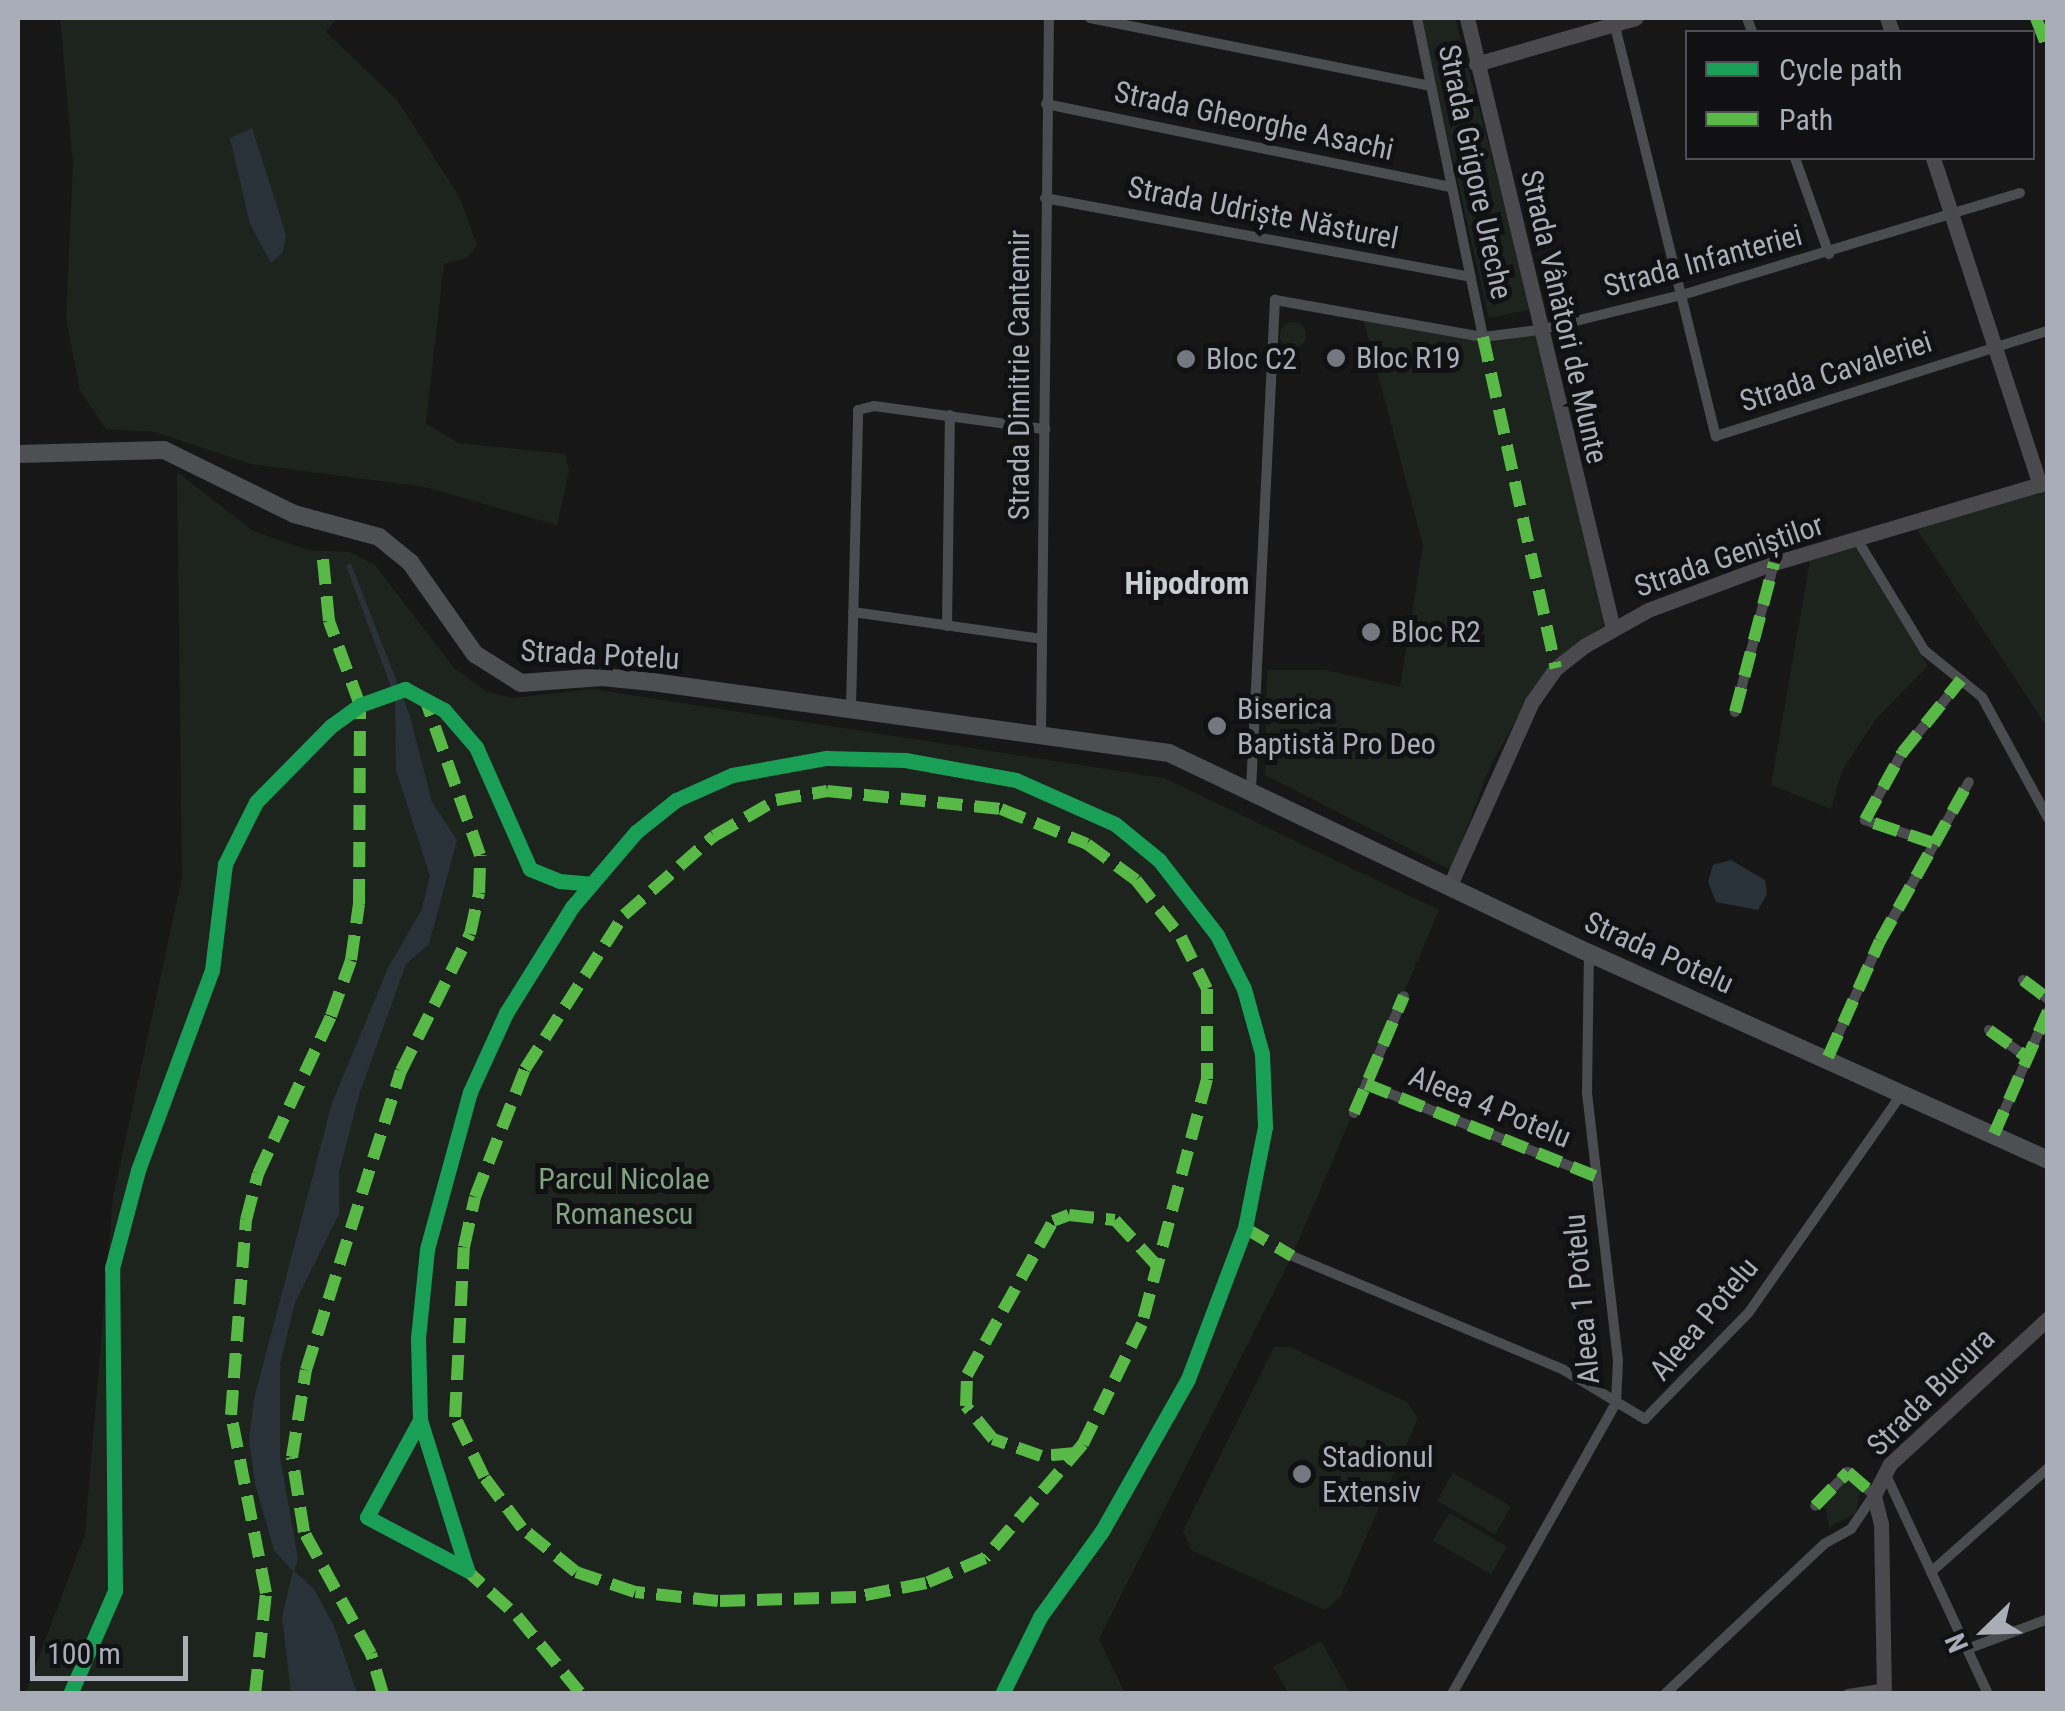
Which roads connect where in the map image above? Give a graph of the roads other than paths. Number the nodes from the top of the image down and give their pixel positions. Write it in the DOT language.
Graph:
graph roads {
  1 [pos="1049,18"];
  2 [pos="1090,18"];
  3 [pos="1417,18"];
  4 [pos="1467,18"];
  5 [pos="1635,18"];
  6 [pos="1614,21"];
  7 [pos="1476,64"];
  8 [pos="1431,86"];
  9 [pos="1046,104"];
  10 [pos="1796,160"];
  11 [pos="1934,160"];
  12 [pos="1452,187"];
  13 [pos="2020,193"];
  14 [pos="1046,198"];
  15 [pos="1952,217"];
  16 [pos="1829,254"];
  17 [pos="1471,277"];
  18 [pos="1682,296"];
  19 [pos="1539,330"];
  20 [pos="2048,331"];
  21 [pos="1484,337"];
  22 [pos="1995,348"];
  23 [pos="950,416"];
  24 [pos="1045,428"];
  25 [pos="18,454"];
  26 [pos="2044,484"];
  27 [pos="1858,541"];
  28 [pos="1774,564"];
  29 [pos="853,612"];
  30 [pos="946,626"];
  31 [pos="1613,629"];
  32 [pos="1042,639"];
  33 [pos="1961,680"];
  34 [pos="851,706"];
  35 [pos="1734,712"];
  36 [pos="1042,732"];
  37 [pos="1969,782"];
  38 [pos="1251,790"];
  39 [pos="2048,818"];
  40 [pos="1932,842"];
  41 [pos="1450,885"];
  42 [pos="1589,954"];
  43 [pos="2022,980"];
  44 [pos="1404,996"];
  45 [pos="2048,1000"];
  46 [pos="2048,1010"];
  47 [pos="1990,1030"];
  48 [pos="2025,1056"];
  49 [pos="1828,1057"];
  50 [pos="1366,1084"];
  51 [pos="1904,1092"];
  52 [pos="1354,1113"];
  53 [pos="1994,1134"];
  54 [pos="2048,1160"];
  55 [pos="1595,1176"];
  56 [pos="1292,1256"];
  57 [pos="2048,1318"];
  58 [pos="1616,1403"];
  59 [pos="2048,1468"];
  60 [pos="1885,1473"];
  61 [pos="1874,1495"];
  62 [pos="1815,1506"];
  63 [pos="1931,1572"];
  64 [pos="2048,1620"];
  65 [pos="1967,1649"];
  66 [pos="1884,1690"];
  67 [pos="1452,1694"];
  68 [pos="1665,1694"];
  69 [pos="1848,1694"];
  70 [pos="1988,1694"];
  1 -- 9 [label="street, Strada Dimitrie Cantemir"];
  2 -- 8 [label="street"];
  3 -- 8 [label="street, Strada Grigore Ureche"];
  4 -- 7 [label="street, Strada Vânători de Munte"];
  5 -- 6 [label="street"];
  6 -- 7 [label="street"];
  6 -- 18 [label="street"];
  7 -- 19 [label="street, Strada Vânători de Munte"];
  8 -- 12 [label="street, Strada Grigore Ureche"];
  9 -- 12 [label="street, Strada Gheorghe Asachi"];
  9 -- 14 [label="street, Strada Dimitrie Cantemir"];
  10 -- 16 [label="street"];
  11 -- 15 [label="street"];
  12 -- 17 [label="street, Strada Grigore Ureche"];
  13 -- 15 [label="street, Strada Infanteriei"];
  14 -- 17 [label="street, Strada Udriște Năsturel"];
  14 -- 24 [label="street, Strada Dimitrie Cantemir"];
  15 -- 16 [label="street, Strada Infanteriei"];
  15 -- 22 [label="street"];
  16 -- 18 [label="street, Strada Infanteriei"];
  17 -- 21 [label="street, Strada Grigore Ureche"];
  18 -- 19 [label="street, Strada Infanteriei"];
  18 -- 22 [label="street, Strada Cavaleriei"];
  19 -- 21 [label="street, Strada Infanteriei"];
  19 -- 31 [label="street, Strada Vânători de Munte"];
  20 -- 22 [label="street"];
  21 -- 38 [label="street, Strada Infanteriei"];
  22 -- 26 [label="street"];
  23 -- 24 [label="street"];
  23 -- 29 [label="street"];
  23 -- 30 [label="street"];
  24 -- 32 [label="street, Strada Dimitrie Cantemir"];
  25 -- 34 [label="main road, Strada Potelu"];
  26 -- 27 [label="street, Strada Geniștilor"];
  27 -- 28 [label="street, Strada Geniștilor"];
  27 -- 33 [label="street"];
  28 -- 31 [label="street, Strada Geniștilor"];
  28 -- 35 [label="street"];
  29 -- 30 [label="street"];
  29 -- 34 [label="street"];
  30 -- 32 [label="street"];
  31 -- 41 [label="street, Strada Geniștilor"];
  32 -- 36 [label="street, Strada Dimitrie Cantemir"];
  33 -- 39 [label="street"];
  33 -- 40 [label="street"];
  34 -- 36 [label="main road, Strada Potelu"];
  36 -- 38 [label="main road, Strada Potelu"];
  37 -- 40 [label="street"];
  38 -- 41 [label="main road, Strada Potelu"];
  40 -- 49 [label="street"];
  41 -- 42 [label="main road, Strada Potelu"];
  42 -- 49 [label="main road, Strada Potelu"];
  42 -- 55 [label="street, Aleea 1 Potelu"];
  43 -- 45 [label="street"];
  44 -- 50 [label="street"];
  46 -- 48 [label="street"];
  47 -- 48 [label="street"];
  48 -- 53 [label="street"];
  49 -- 51 [label="main road, Strada Potelu"];
  50 -- 52 [label="street"];
  50 -- 55 [label="street, Aleea 4 Potelu"];
  51 -- 53 [label="main road, Strada Potelu"];
  51 -- 58 [label="street, Aleea Potelu"];
  53 -- 54 [label="main road, Strada Potelu"];
  55 -- 58 [label="street, Aleea 1 Potelu"];
  56 -- 58 [label="street, Aleea 1 Potelu"];
  57 -- 60 [label="street, Strada Bucura"];
  58 -- 67 [label="street"];
  59 -- 63 [label="street"];
  60 -- 61 [label="street, Strada Bucura"];
  60 -- 63 [label="street"];
  61 -- 62 [label="street, Strada Bucura"];
  61 -- 66 [label="street"];
  61 -- 68 [label="street"];
  63 -- 65 [label="street"];
  64 -- 65 [label="street"];
  65 -- 70 [label="street"];
  66 -- 69 [label="street"];
}
